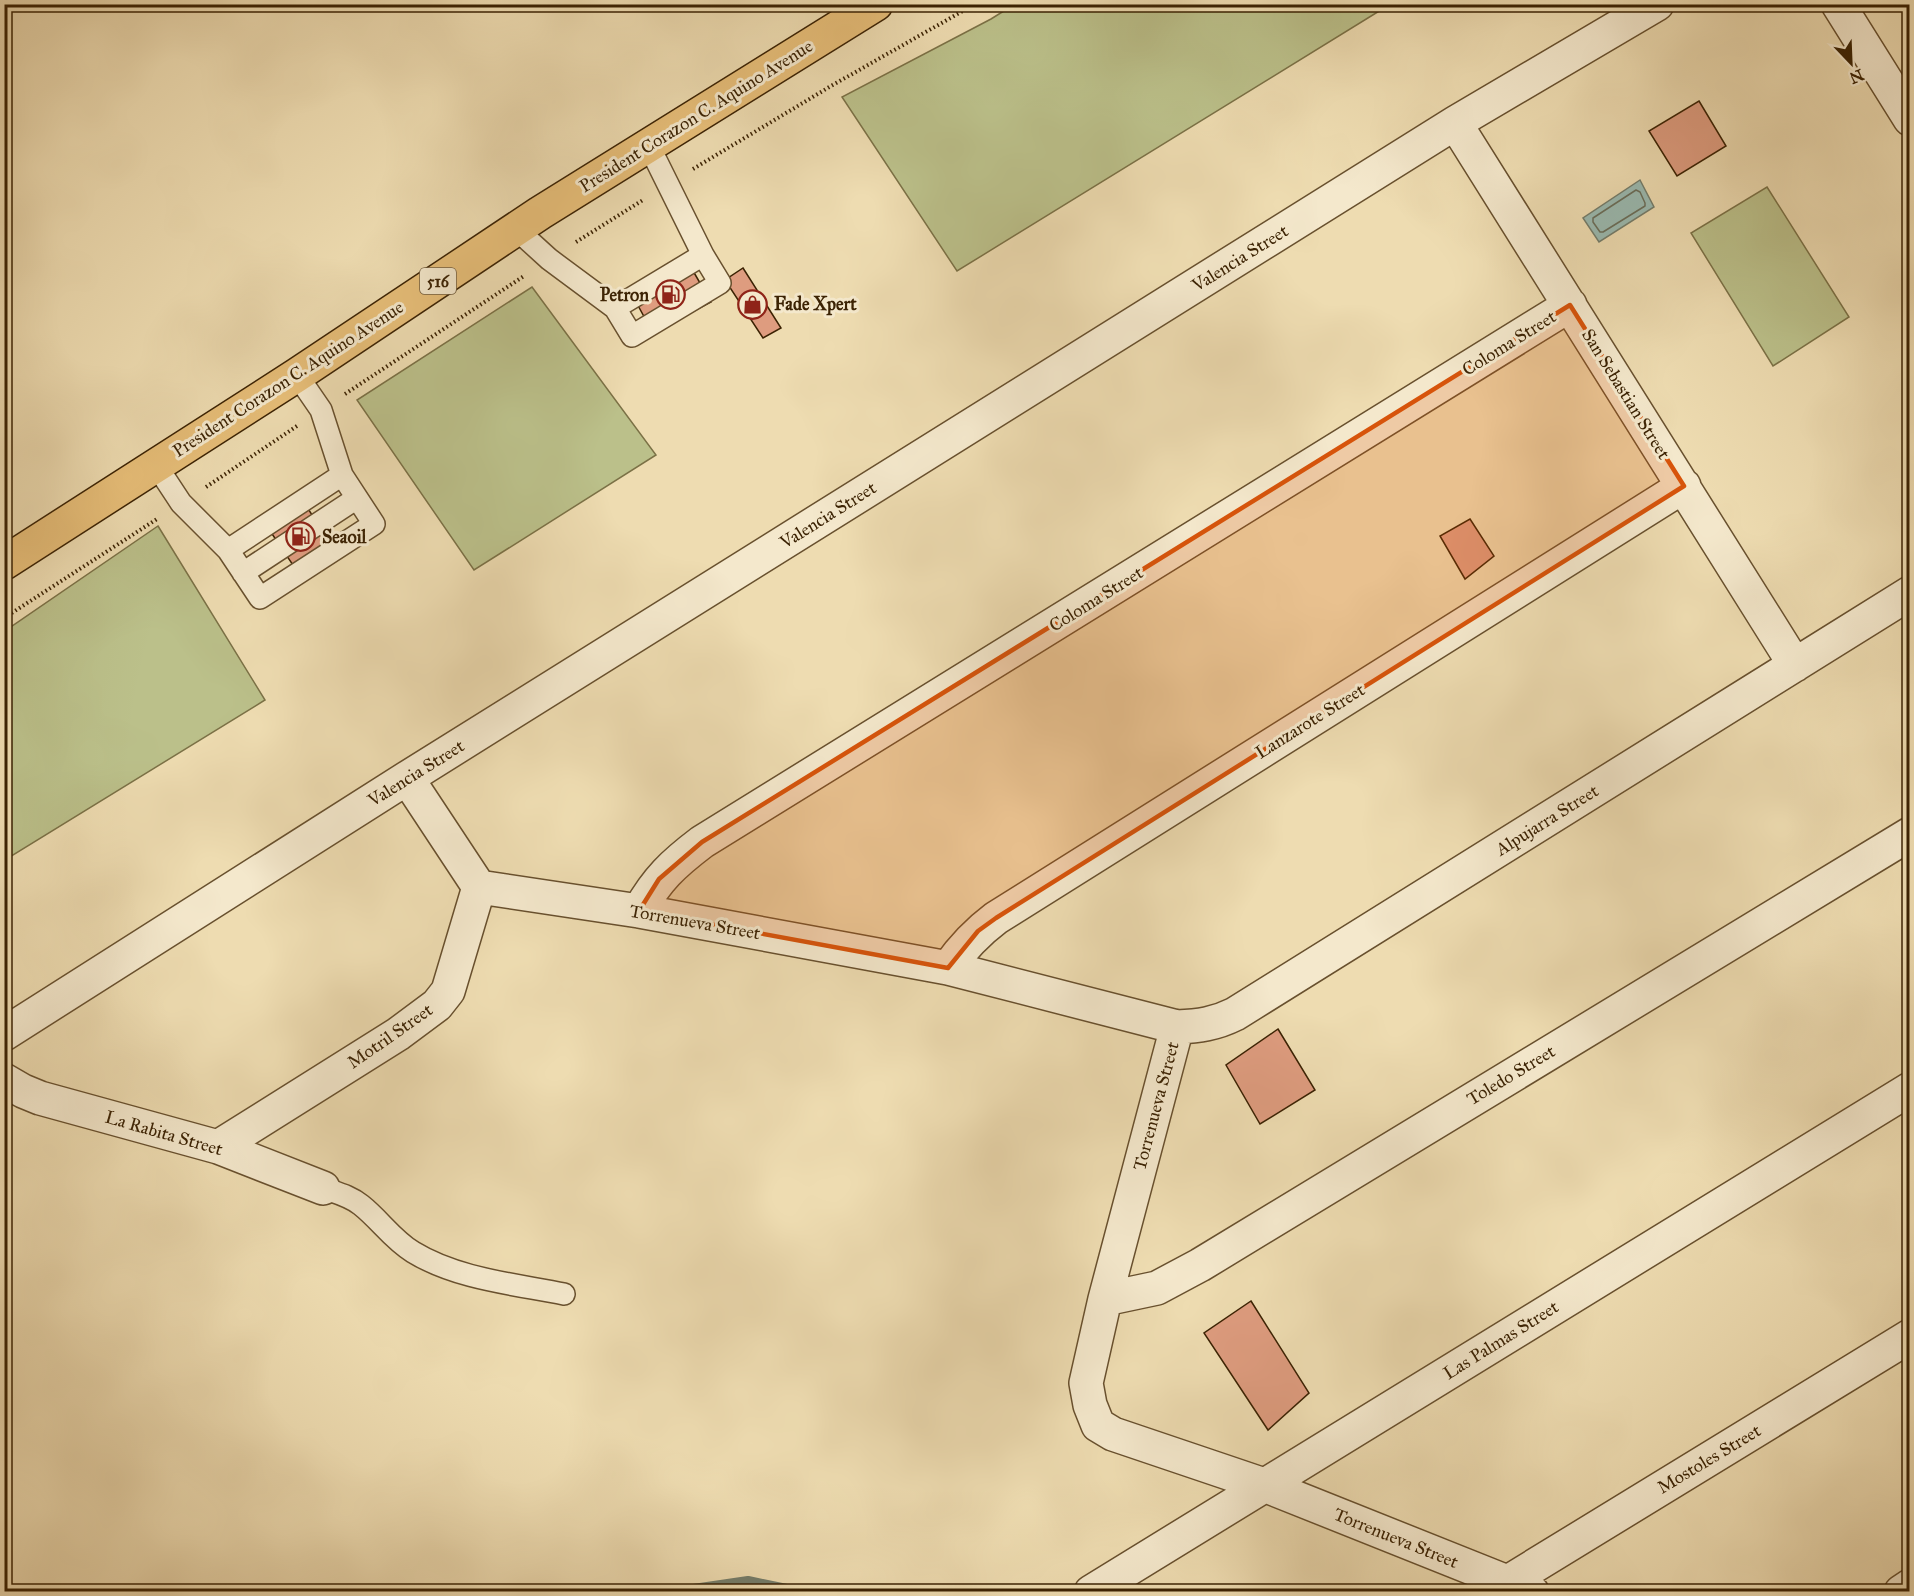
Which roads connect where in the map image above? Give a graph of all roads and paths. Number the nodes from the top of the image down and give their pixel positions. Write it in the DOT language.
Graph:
graph roads {
  1 [pos="876,4"];
  2 [pos="1657,4"];
  3 [pos="1838,4"];
  4 [pos="1907,110"];
  5 [pos="1455,123"];
  6 [pos="648,144"];
  7 [pos="516,229"];
  8 [pos="703,255"];
  9 [pos="1570,305"];
  10 [pos="615,308"];
  11 [pos="297,375"];
  12 [pos="321,410"];
  13 [pos="156,465"];
  14 [pos="342,475"];
  15 [pos="1684,486"];
  16 [pos="357,498"];
  17 [pos="181,503"];
  18 [pos="228,550"];
  19 [pos="4,563"];
  20 [pos="243,573"];
  21 [pos="1910,593"];
  22 [pos="4,618"];
  23 [pos="1795,665"];
  24 [pos="407,778"];
  25 [pos="1910,834"];
  26 [pos="479,887"];
  27 [pos="639,911"];
  28 [pos="948,968"];
  29 [pos="1177,1026"];
  30 [pos="4,1034"];
  31 [pos="4,1080"];
  32 [pos="1910,1089"];
  33 [pos="218,1147"];
  34 [pos="323,1188"];
  35 [pos="564,1294"];
  36 [pos="1106,1299"];
  37 [pos="1910,1336"];
  38 [pos="1264,1485"];
  39 [pos="1910,1586"];
  40 [pos="1520,1587"];
  41 [pos="1091,1592"];
  42 [pos="1901,1592"];
  1 -- 6 [label="main road, President Corazon C. Aquino Avenue / 516"];
  2 -- 5 [label="street, Valencia Street"];
  3 -- 4 [label="street"];
  5 -- 9 [label="street, San Sebastian Street"];
  5 -- 24 [label="street, Valencia Street"];
  6 -- 7 [label="main road, President Corazon C. Aquino Avenue / 516"];
  6 -- 8 [label="lane"];
  7 -- 10 [label="lane"];
  7 -- 11 [label="main road, President Corazon C. Aquino Avenue / 516"];
  8 -- 10 [label="lane"];
  8 -- 10 [label="lane"];
  9 -- 15 [label="street, San Sebastian Street"];
  9 -- 27 [label="street, Coloma Street"];
  11 -- 12 [label="lane"];
  11 -- 13 [label="main road, President Corazon C. Aquino Avenue / 516"];
  12 -- 14 [label="lane"];
  12 -- 17 [label="path"];
  13 -- 17 [label="lane"];
  13 -- 19 [label="main road, President Corazon C. Aquino Avenue / 516"];
  14 -- 16 [label="lane"];
  14 -- 18 [label="lane"];
  15 -- 23 [label="street, San Sebastian Street"];
  15 -- 28 [label="street, Lanzarote Street"];
  16 -- 20 [label="lane"];
  16 -- 20 [label="lane"];
  17 -- 18 [label="lane"];
  17 -- 22 [label="path"];
  18 -- 20 [label="lane"];
  21 -- 23 [label="street, Alpujarra Street"];
  23 -- 29 [label="street, Alpujarra Street"];
  24 -- 26 [label="street"];
  24 -- 30 [label="street, Valencia Street"];
  25 -- 36 [label="street, Toledo Street"];
  26 -- 27 [label="street, Torrenueva Street"];
  26 -- 33 [label="street, Motril Street"];
  27 -- 28 [label="street, Torrenueva Street"];
  28 -- 29 [label="street, Torrenueva Street"];
  29 -- 36 [label="street, Torrenueva Street"];
  31 -- 33 [label="street, La Rabita Street"];
  32 -- 38 [label="street, Las Palmas Street"];
  33 -- 34 [label="street, La Rabita Street"];
  34 -- 35 [label="lane"];
  36 -- 38 [label="street, Torrenueva Street"];
  37 -- 40 [label="street, Mostoles Street"];
  38 -- 40 [label="street, Torrenueva Street"];
  38 -- 41 [label="street, Las Palmas Street"];
  39 -- 42 [label="street"];
}
